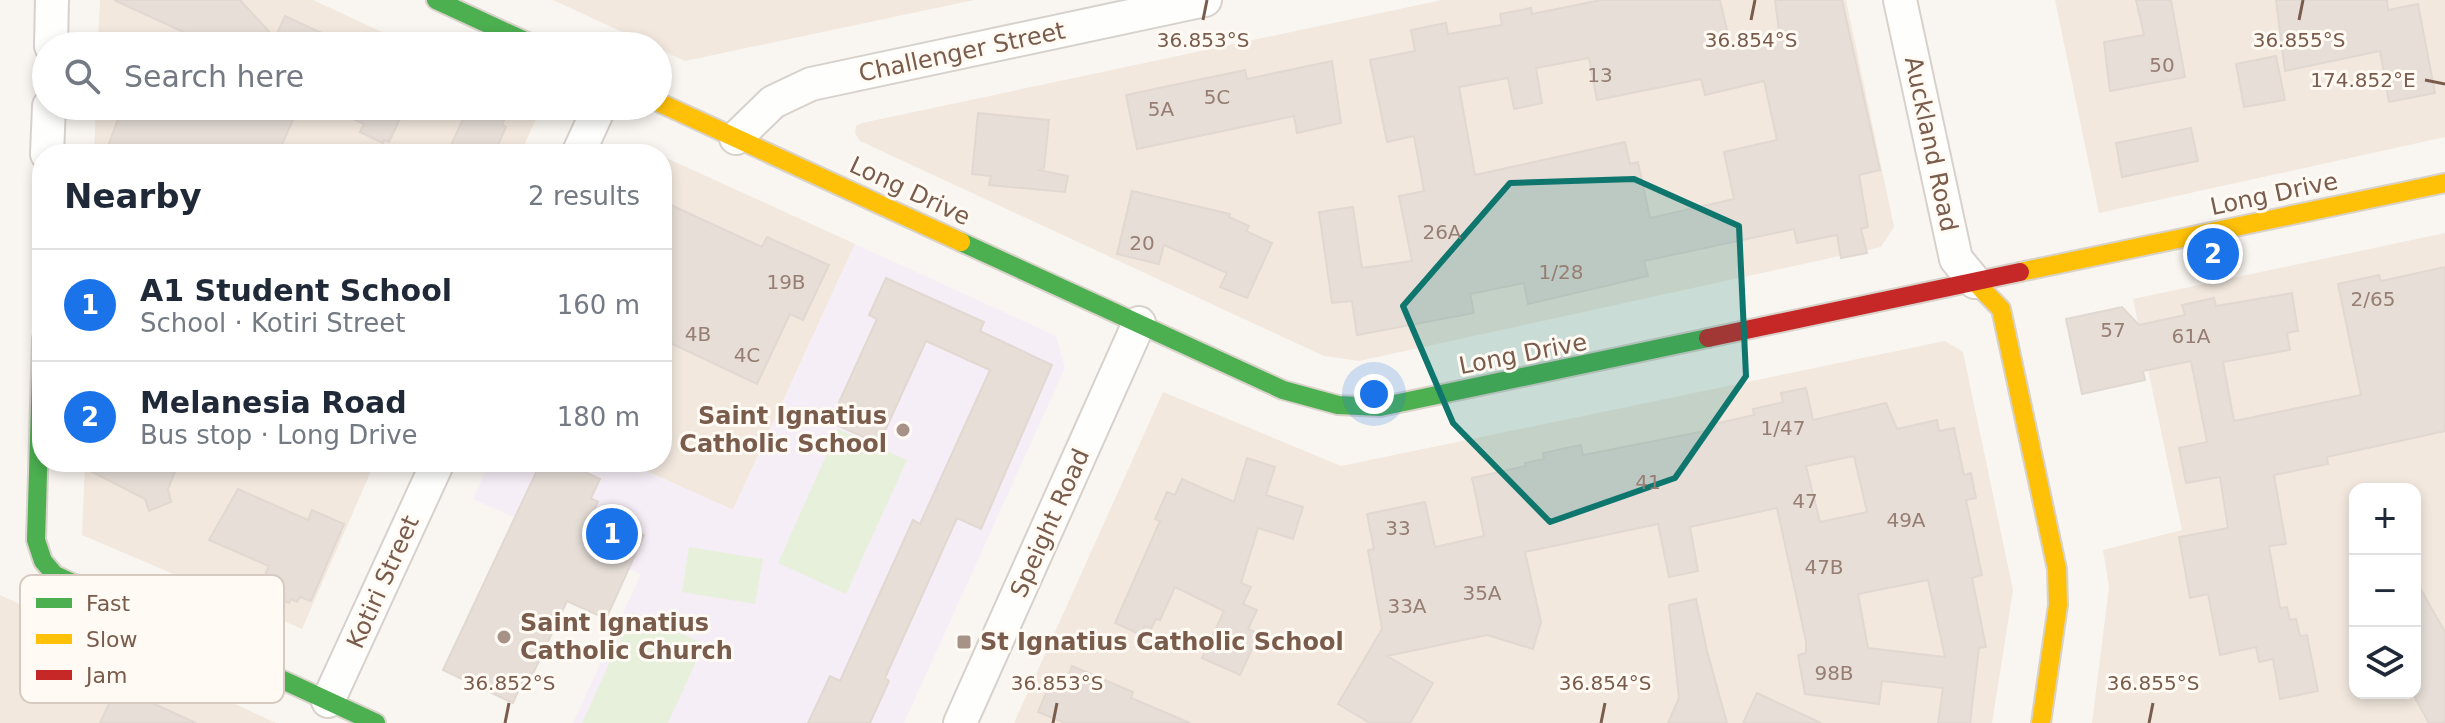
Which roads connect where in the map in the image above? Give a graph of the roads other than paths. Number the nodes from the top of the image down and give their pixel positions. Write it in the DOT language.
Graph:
graph roads {
  1 [pos="52,0"];
  2 [pos="436,0"];
  3 [pos="1205,0"];
  4 [pos="1900,0"];
  5 [pos="51,32"];
  6 [pos="506,32"];
  7 [pos="672,108"];
  8 [pos="48,120"];
  9 [pos="594,120"];
  10 [pos="736,138"];
  11 [pos="47,144"];
  12 [pos="583,144"];
  13 [pos="2445,183"];
  14 [pos="1975,282"];
  15 [pos="1139,323"];
  16 [pos="38,472"];
  17 [pos="433,472"];
  18 [pos="55,575"];
  19 [pos="284,681"];
  20 [pos="328,701"];
  21 [pos="376,723"];
  22 [pos="960,723"];
  23 [pos="2041,723"];
  1 -- 5 [label="street"];
  2 -- 6 [label="street"];
  3 -- 10 [label="street, Challenger Street"];
  4 -- 14 [label="street, Auckland Road"];
  7 -- 10 [label="street, Long Drive"];
  8 -- 11 [label="street"];
  9 -- 12 [label="street"];
  10 -- 15 [label="street, Long Drive"];
  13 -- 14 [label="street, Long Drive"];
  14 -- 15 [label="street, Long Drive"];
  14 -- 23 [label="street"];
  15 -- 22 [label="street, Speight Road"];
  16 -- 18 [label="street"];
  17 -- 20 [label="street, Kotiri Street"];
  19 -- 20 [label="street"];
  20 -- 21 [label="street"];
}
